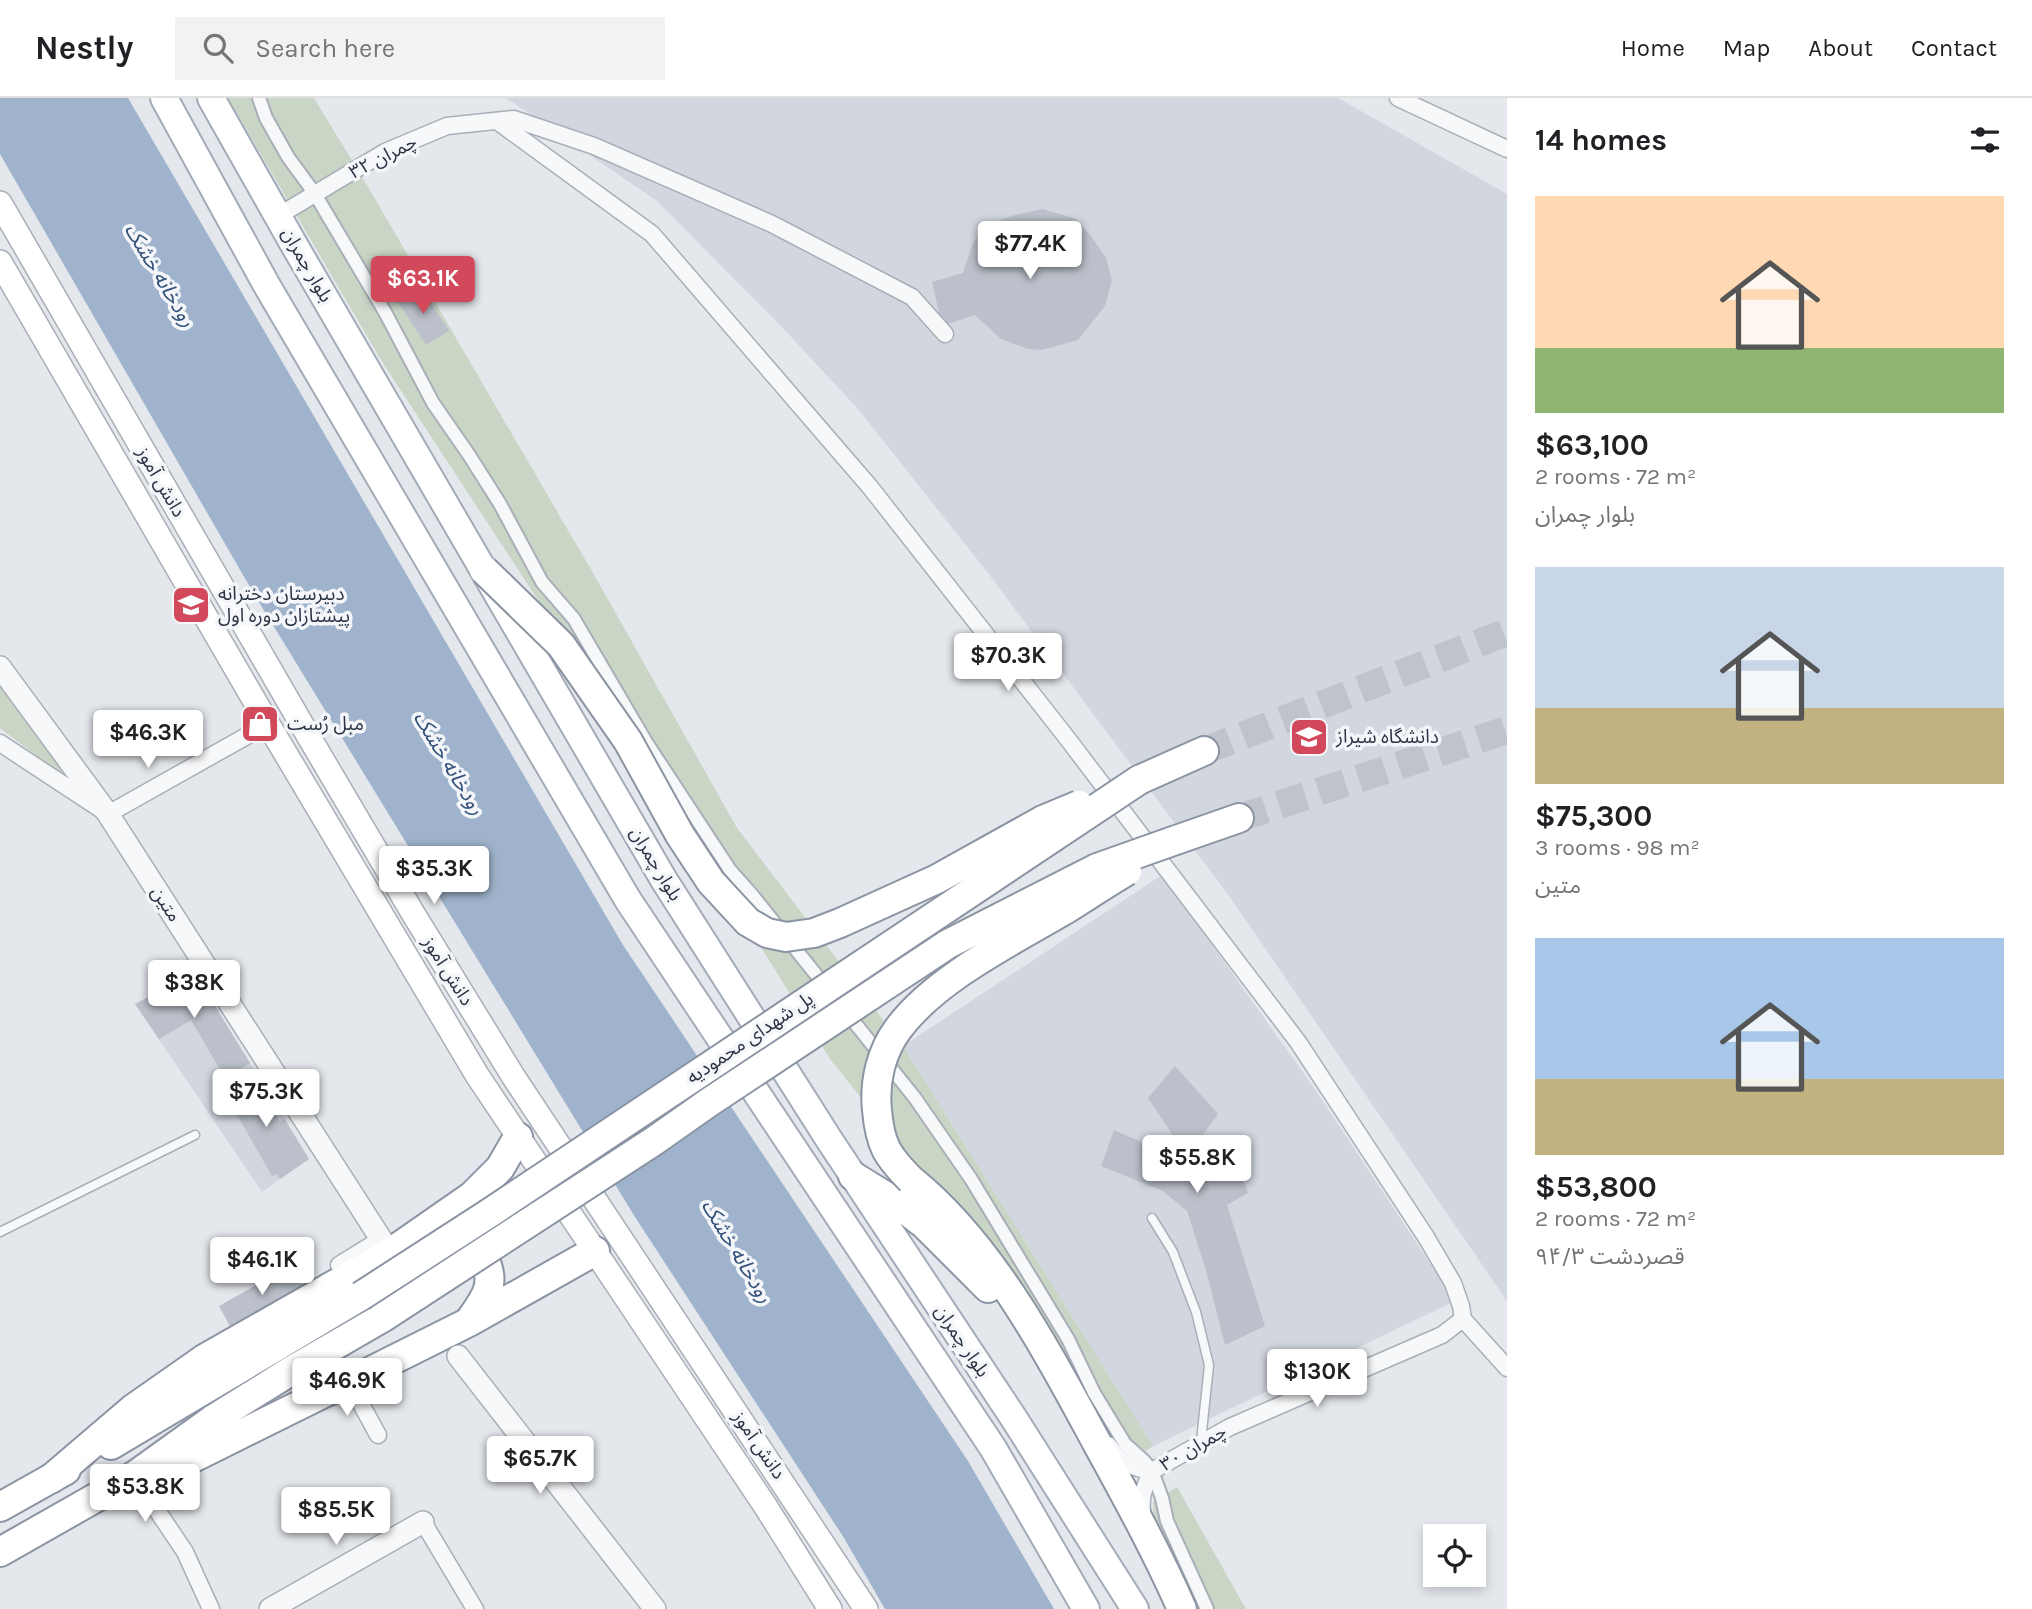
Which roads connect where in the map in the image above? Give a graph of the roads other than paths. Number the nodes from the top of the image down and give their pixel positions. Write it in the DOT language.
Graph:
graph roads {
  1 [pos="164,98"];
  2 [pos="211,98"];
  3 [pos="259,98"];
  4 [pos="1398,98"];
  5 [pos="497,121"];
  6 [pos="1507,149"];
  7 [pos="314,194"];
  8 [pos="0,203"];
  9 [pos="278,216"];
  10 [pos="0,262"];
  11 [pos="945,334"];
  12 [pos="484,570"];
  13 [pos="0,667"];
  14 [pos="268,724"];
  15 [pos="0,743"];
  16 [pos="1204,751"];
  17 [pos="1139,780"];
  18 [pos="108,814"];
  19 [pos="1240,818"];
  20 [pos="1177,840"];
  21 [pos="195,1135"];
  22 [pos="518,1137"];
  23 [pos="853,1176"];
  24 [pos="1152,1218"];
  25 [pos="0,1232"];
  26 [pos="393,1244"];
  27 [pos="596,1251"];
  28 [pos="339,1265"];
  29 [pos="1463,1319"];
  30 [pos="469,1322"];
  31 [pos="1037,1337"];
  32 [pos="458,1356"];
  33 [pos="1507,1368"];
  34 [pos="1057,1370"];
  35 [pos="349,1382"];
  36 [pos="378,1435"];
  37 [pos="1201,1444"];
  38 [pos="1152,1471"];
  39 [pos="134,1476"];
  40 [pos="52,1478"];
  41 [pos="0,1507"];
  42 [pos="423,1522"];
  43 [pos="0,1552"];
  44 [pos="1168,1577"];
  45 [pos="211,1609"];
  46 [pos="270,1609"];
  47 [pos="475,1609"];
  48 [pos="655,1609"];
  49 [pos="831,1609"];
  50 [pos="866,1609"];
  51 [pos="1086,1609"];
  52 [pos="1135,1609"];
  53 [pos="1182,1609"];
  54 [pos="1207,1609"];
  1 -- 51 [label="main road, بلوار چمران"];
  2 -- 9 [label="main road, بلوار چمران"];
  3 -- 7 [label="street"];
  4 -- 6 [label="street"];
  5 -- 7 [label="street, ۳۲ چمران"];
  5 -- 11 [label="street, ۳۲ چمران"];
  5 -- 29 [label="street"];
  7 -- 9 [label="street, ۳۲ چمران"];
  7 -- 38 [label="street"];
  8 -- 50 [label="main road, دانش آموز"];
  9 -- 12 [label="main road, بلوار چمران"];
  10 -- 14 [label="main road, دانش آموز"];
  12 -- 17 [label="highway, bridge"];
  12 -- 23 [label="main road, بلوار چمران"];
  13 -- 18 [label="street, متین"];
  14 -- 18 [label="street"];
  14 -- 22 [label="main road, دانش آموز"];
  15 -- 18 [label="street"];
  16 -- 17 [label="highway"];
  17 -- 40 [label="highway, پل شهدای محمودیه, bridge"];
  18 -- 26 [label="street, متین"];
  19 -- 20 [label="highway"];
  20 -- 31 [label="highway, bridge"];
  20 -- 39 [label="highway, پل شهدای محمودیه, bridge"];
  21 -- 25 [label="lane"];
  22 -- 26 [label="highway"];
  22 -- 27 [label="main road, دانش آموز"];
  23 -- 31 [label="highway"];
  23 -- 52 [label="main road, بلوار چمران"];
  24 -- 37 [label="lane"];
  26 -- 28 [label="street"];
  26 -- 30 [label="highway"];
  26 -- 40 [label="highway"];
  27 -- 30 [label="highway"];
  27 -- 49 [label="main road, دانش آموز"];
  29 -- 33 [label="street"];
  29 -- 37 [label="street, ۳۰ چمران"];
  30 -- 35 [label="highway"];
  31 -- 34 [label="highway"];
  32 -- 48 [label="street"];
  34 -- 38 [label="street"];
  34 -- 44 [label="highway"];
  35 -- 36 [label="street"];
  35 -- 39 [label="highway"];
  37 -- 38 [label="street, ۳۰ چمران"];
  38 -- 44 [label="street"];
  38 -- 54 [label="street"];
  39 -- 43 [label="highway"];
  39 -- 45 [label="street"];
  40 -- 41 [label="highway"];
  42 -- 46 [label="street"];
  42 -- 47 [label="street"];
  44 -- 53 [label="highway"];
}
